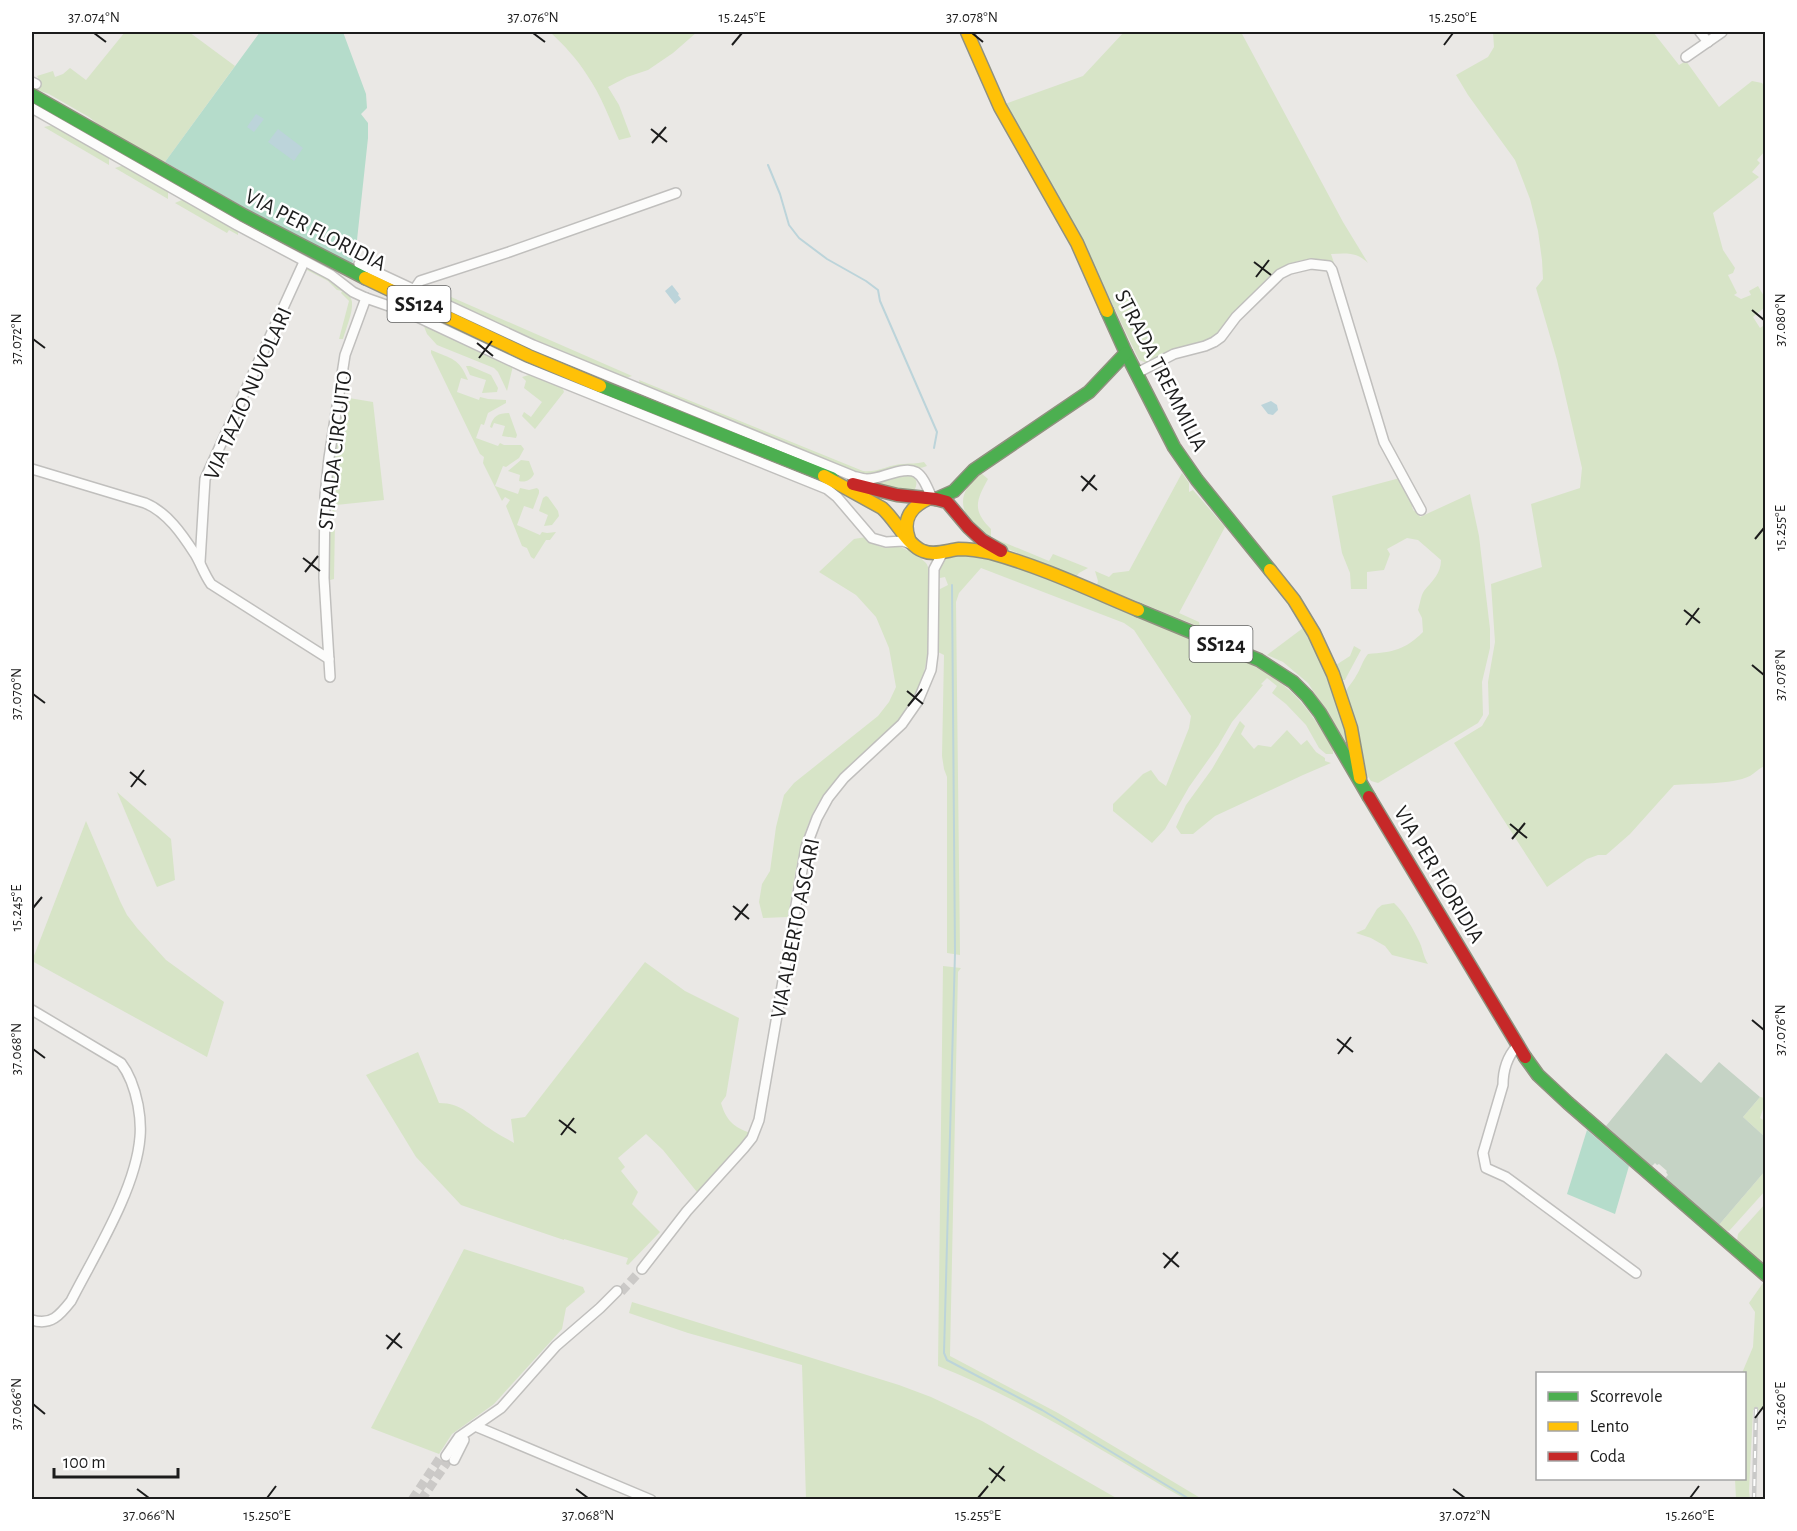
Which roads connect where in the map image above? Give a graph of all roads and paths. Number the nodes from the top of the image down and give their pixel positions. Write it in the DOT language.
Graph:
graph roads {
  1 [pos="967,32"];
  2 [pos="1700,32"];
  3 [pos="1722,32"];
  4 [pos="1708,42"];
  5 [pos="1686,57"];
  6 [pos="33,87"];
  7 [pos="32,108"];
  8 [pos="676,193"];
  9 [pos="304,262"];
  10 [pos="359,264"];
  11 [pos="414,290"];
  12 [pos="366,298"];
  13 [pos="1126,353"];
  14 [pos="1137,373"];
  15 [pos="32,469"];
  16 [pos="824,476"];
  17 [pos="962,483"];
  18 [pos="932,499"];
  19 [pos="1421,510"];
  20 [pos="957,513"];
  21 [pos="903,525"];
  22 [pos="885,542"];
  23 [pos="915,546"];
  24 [pos="944,551"];
  25 [pos="200,563"];
  26 [pos="1033,567"];
  27 [pos="934,568"];
  28 [pos="329,659"];
  29 [pos="330,677"];
  30 [pos="1360,781"];
  31 [pos="32,1010"];
  32 [pos="1517,1046"];
  33 [pos="640,1268"];
  34 [pos="1636,1273"];
  35 [pos="1766,1275"];
  36 [pos="619,1291"];
  37 [pos="32,1320"];
  38 [pos="475,1426"];
  39 [pos="448,1457"];
  40 [pos="651,1500"];
  1 -- 13 [label="main road, STRADA TREMMILIA"];
  2 -- 4 [label="street"];
  3 -- 4 [label="street"];
  4 -- 5 [label="street"];
  6 -- 16 [label="main road, VIA PER FLORIDIA / SS124"];
  7 -- 9 [label="street"];
  8 -- 11 [label="street"];
  9 -- 12 [label="street"];
  9 -- 25 [label="street, VIA TAZIO NUVOLARI"];
  10 -- 11 [label="street"];
  11 -- 18 [label="street"];
  12 -- 22 [label="street"];
  12 -- 28 [label="street, STRADA CIRCUITO"];
  13 -- 14 [label="main road, STRADA TREMMILIA"];
  13 -- 17 [label="main road"];
  14 -- 19 [label="street"];
  14 -- 30 [label="main road, STRADA TREMMILIA"];
  15 -- 25 [label="street"];
  16 -- 18 [label="main road"];
  16 -- 21 [label="main road"];
  17 -- 18 [label="main road"];
  17 -- 20 [label="main road"];
  18 -- 20 [label="main road"];
  18 -- 21 [label="main road"];
  20 -- 24 [label="main road"];
  20 -- 26 [label="main road"];
  21 -- 22 [label="street"];
  21 -- 23 [label="main road"];
  22 -- 23 [label="street"];
  23 -- 24 [label="main road"];
  23 -- 27 [label="street"];
  24 -- 26 [label="main road"];
  24 -- 27 [label="street"];
  25 -- 28 [label="street"];
  26 -- 30 [label="main road, VIA PER FLORIDIA / SS124"];
  27 -- 33 [label="street, VIA ALBERTO ASCARI"];
  28 -- 29 [label="street, STRADA CIRCUITO"];
  30 -- 32 [label="main road, VIA PER FLORIDIA"];
  31 -- 37 [label="street"];
  32 -- 34 [label="street"];
  32 -- 35 [label="main road, VIA PER FLORIDIA"];
  36 -- 38 [label="street"];
  38 -- 39 [label="street"];
  38 -- 40 [label="street"];
}
